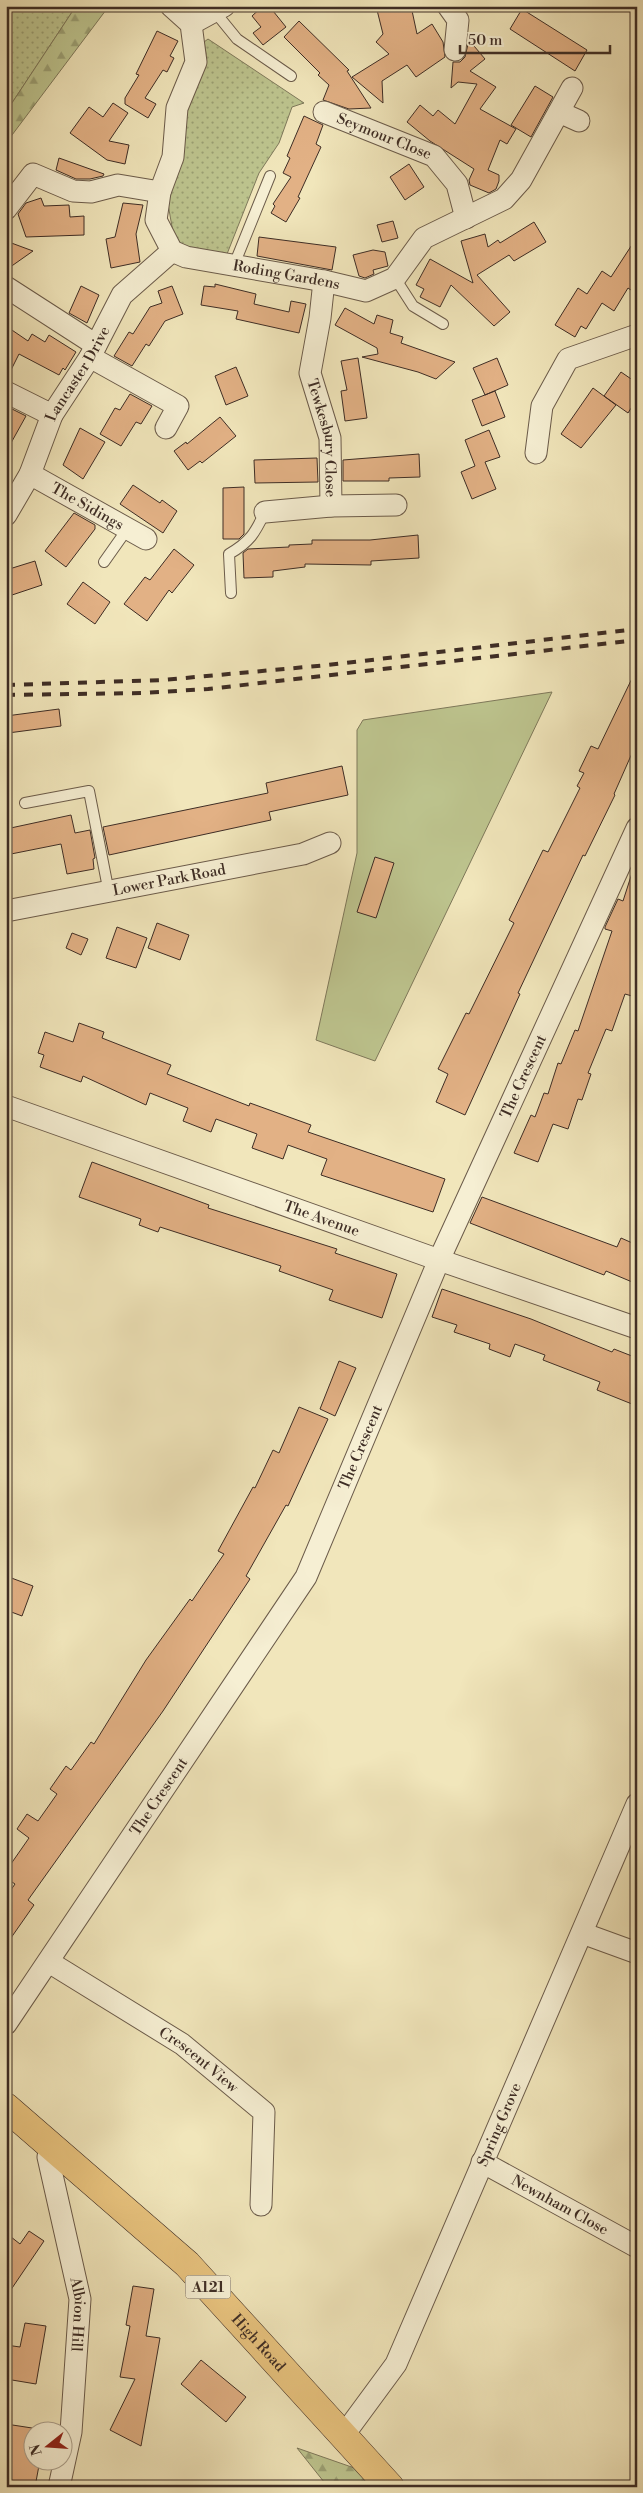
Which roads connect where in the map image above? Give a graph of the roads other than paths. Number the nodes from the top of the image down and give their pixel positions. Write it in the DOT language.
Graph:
graph roads {
  1 [pos="171,6"];
  2 [pos="448,6"];
  3 [pos="219,9"];
  4 [pos="191,24"];
  5 [pos="455,50"];
  6 [pos="291,76"];
  7 [pos="572,88"];
  8 [pos="324,112"];
  9 [pos="559,112"];
  10 [pos="579,121"];
  11 [pos="270,176"];
  12 [pos="160,192"];
  13 [pos="6,209"];
  14 [pos="466,218"];
  15 [pos="172,251"];
  16 [pos="234,264"];
  17 [pos="395,278"];
  18 [pos="324,281"];
  19 [pos="6,287"];
  20 [pos="443,324"];
  21 [pos="637,335"];
  22 [pos="93,351"];
  23 [pos="6,392"];
  24 [pos="52,415"];
  25 [pos="166,428"];
  26 [pos="536,453"];
  27 [pos="30,474"];
  28 [pos="396,505"];
  29 [pos="332,506"];
  30 [pos="264,512"];
  31 [pos="6,515"];
  32 [pos="137,534"];
  33 [pos="104,562"];
  34 [pos="230,593"];
  35 [pos="25,803"];
  36 [pos="637,828"];
  37 [pos="330,843"];
  38 [pos="109,893"];
  39 [pos="6,911"];
  40 [pos="6,1106"];
  41 [pos="439,1260"];
  42 [pos="637,1328"];
  43 [pos="637,1804"];
  44 [pos="582,1933"];
  45 [pos="637,1953"];
  46 [pos="49,1962"];
  47 [pos="6,2024"];
  48 [pos="6,2107"];
  49 [pos="50,2144"];
  50 [pos="482,2162"];
  51 [pos="261,2205"];
  52 [pos="637,2247"];
  53 [pos="343,2436"];
  54 [pos="59,2487"];
  55 [pos="390,2487"];
  1 -- 4 [label="street"];
  2 -- 5 [label="street"];
  3 -- 4 [label="street"];
  3 -- 6 [label="lane"];
  4 -- 12 [label="street"];
  7 -- 9 [label="street, Roding Gardens"];
  8 -- 14 [label="street, Seymour Close"];
  9 -- 10 [label="street"];
  9 -- 14 [label="street, Roding Gardens"];
  11 -- 16 [label="lane"];
  12 -- 13 [label="street"];
  12 -- 15 [label="street"];
  14 -- 17 [label="street, Roding Gardens"];
  15 -- 16 [label="street, Roding Gardens"];
  15 -- 22 [label="street, Lancaster Drive"];
  16 -- 18 [label="street, Roding Gardens"];
  17 -- 18 [label="street, Roding Gardens"];
  17 -- 20 [label="lane"];
  18 -- 29 [label="street, Tewkesbury Close"];
  19 -- 22 [label="street"];
  21 -- 26 [label="street"];
  22 -- 24 [label="street, Lancaster Drive"];
  22 -- 25 [label="street"];
  23 -- 24 [label="street"];
  24 -- 27 [label="street, Lancaster Drive"];
  27 -- 31 [label="street, Lancaster Drive"];
  27 -- 32 [label="street, The Sidings"];
  28 -- 29 [label="street, Tewkesbury Close"];
  29 -- 30 [label="street, Tewkesbury Close"];
  30 -- 34 [label="lane"];
  32 -- 33 [label="lane"];
  35 -- 38 [label="lane"];
  36 -- 41 [label="street, The Crescent"];
  37 -- 38 [label="street, Lower Park Road"];
  38 -- 39 [label="street, Lower Park Road"];
  40 -- 41 [label="street, The Avenue"];
  41 -- 42 [label="street, The Avenue"];
  41 -- 46 [label="street, The Crescent"];
  43 -- 44 [label="street, Spring Grove"];
  44 -- 45 [label="street"];
  44 -- 50 [label="street, Spring Grove"];
  46 -- 47 [label="street, The Crescent"];
  46 -- 51 [label="street, Crescent View"];
  48 -- 49 [label="main road, High Road / A121"];
  49 -- 53 [label="main road, High Road / A121"];
  49 -- 54 [label="street, Albion Hill"];
  50 -- 52 [label="street, Newnham Close"];
  50 -- 53 [label="street, Spring Grove"];
  53 -- 55 [label="main road, High Road / A121"];
}
